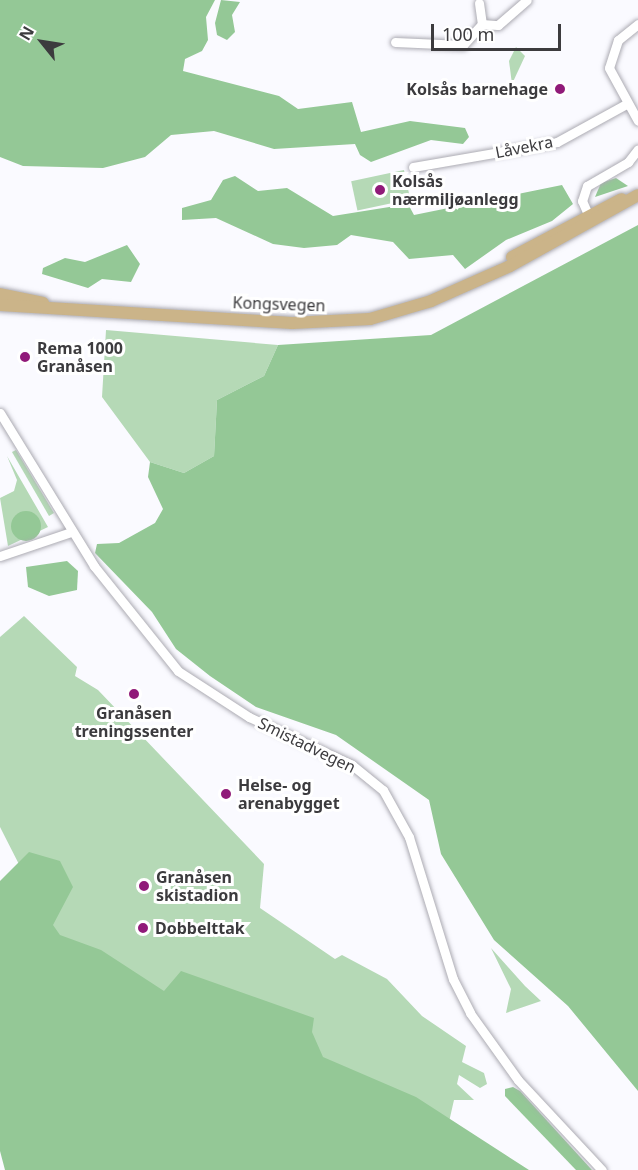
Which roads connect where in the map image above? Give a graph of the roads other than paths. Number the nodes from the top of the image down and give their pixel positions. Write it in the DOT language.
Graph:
graph roads {
  1 [pos="527,0"];
  2 [pos="478,3"];
  3 [pos="482,24"];
  4 [pos="638,24"];
  5 [pos="395,42"];
  6 [pos="626,104"];
  7 [pos="638,121"];
  8 [pos="638,149"];
  9 [pos="413,167"];
  10 [pos="637,196"];
  11 [pos="590,219"];
  12 [pos="0,294"];
  13 [pos="0,305"];
  14 [pos="53,306"];
  15 [pos="0,412"];
  16 [pos="71,532"];
  17 [pos="0,556"];
  18 [pos="602,1170"];
  1 -- 3 [label="street"];
  2 -- 3 [label="street"];
  3 -- 5 [label="street"];
  4 -- 6 [label="street"];
  6 -- 7 [label="street"];
  6 -- 9 [label="street, Låvekra"];
  8 -- 11 [label="street"];
  10 -- 11 [label="main road, Kongsvegen"];
  11 -- 14 [label="main road, Kongsvegen"];
  12 -- 14 [label="main road, Kongsvegen"];
  13 -- 14 [label="main road, Kongsvegen"];
  15 -- 16 [label="street, Smistadvegen"];
  16 -- 17 [label="street"];
  16 -- 18 [label="street, Smistadvegen"];
}
